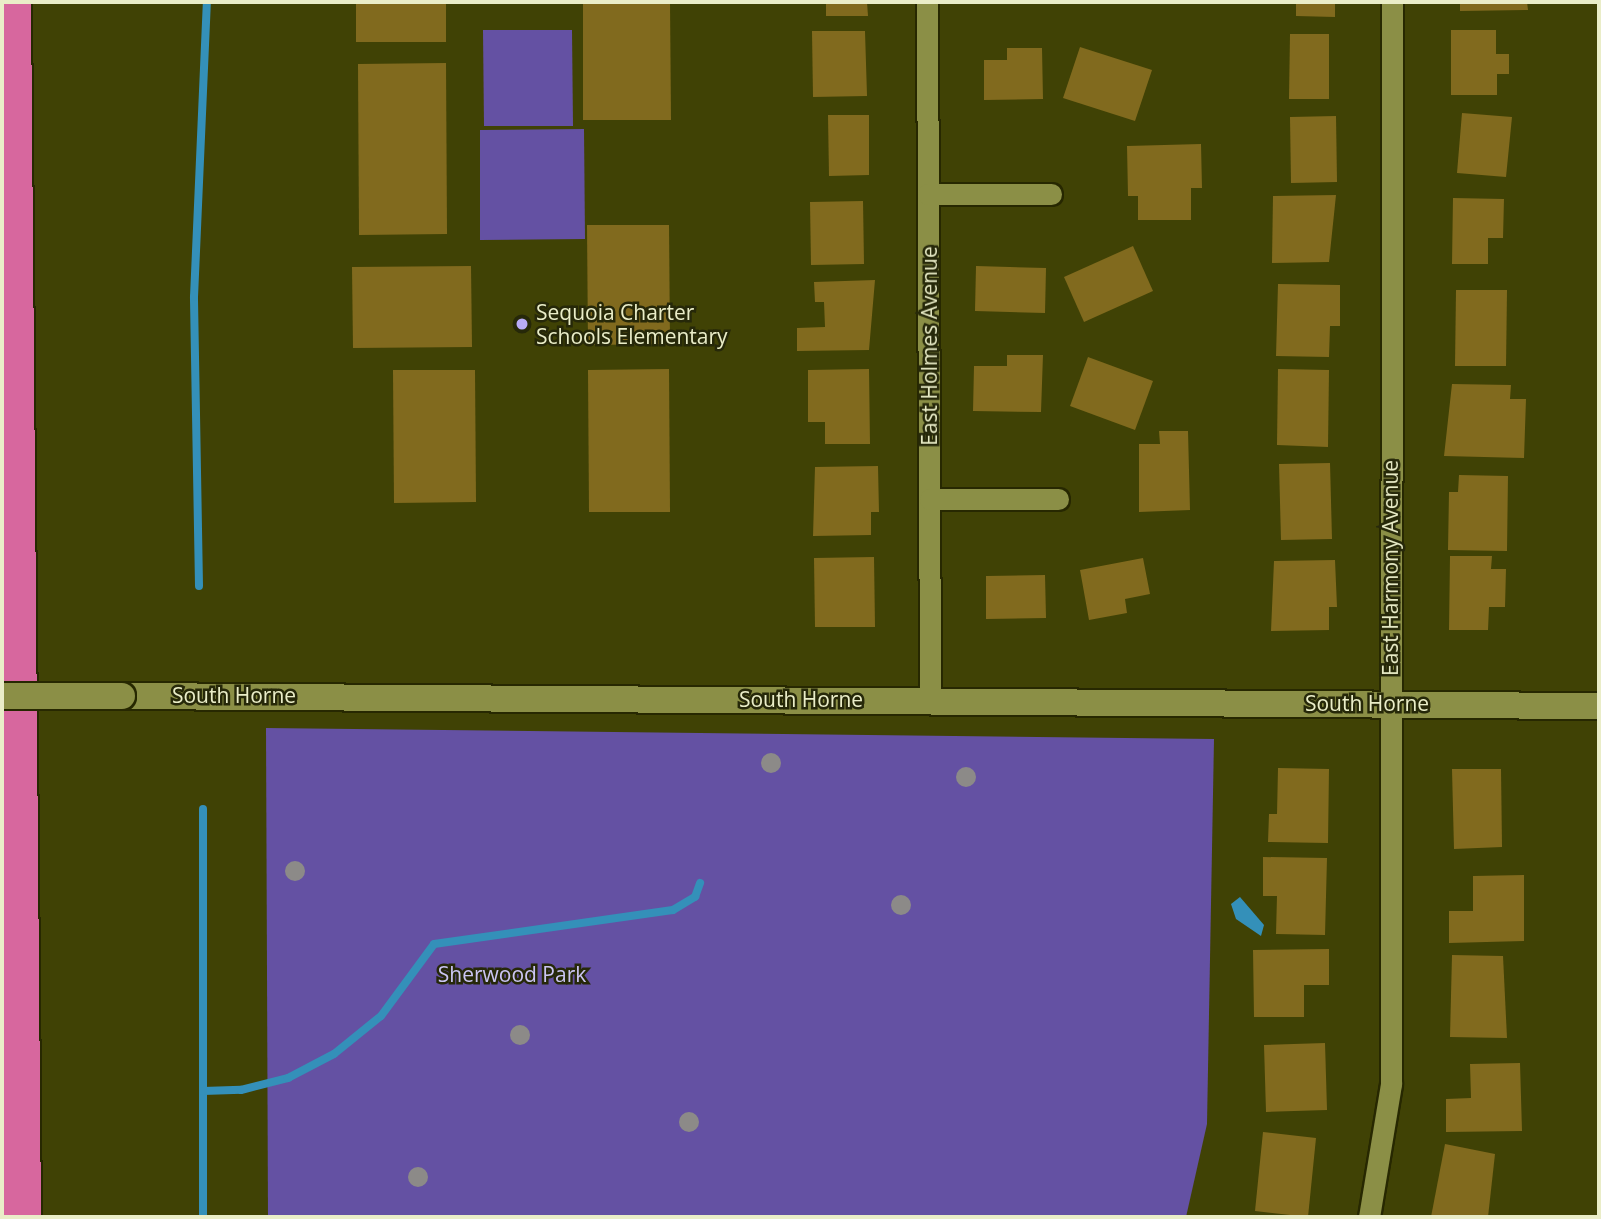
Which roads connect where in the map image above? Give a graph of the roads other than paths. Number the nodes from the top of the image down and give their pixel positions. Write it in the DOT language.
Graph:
graph roads {
  1 [pos="12,2"];
  2 [pos="33,2"];
  3 [pos="927,2"];
  4 [pos="1392,2"];
  5 [pos="928,194"];
  6 [pos="1051,194"];
  7 [pos="13,442"];
  8 [pos="930,499"];
  9 [pos="1058,499"];
  10 [pos="2,696"];
  11 [pos="930,700"];
  12 [pos="1390,703"];
  13 [pos="1599,706"];
  14 [pos="22,1217"];
  15 [pos="1369,1217"];
  1 -- 7 [label="highway"];
  2 -- 7 [label="highway"];
  3 -- 5 [label="street, East Holmes Avenue"];
  4 -- 12 [label="street, East Harmony Avenue"];
  5 -- 6 [label="street"];
  5 -- 8 [label="street, East Holmes Avenue"];
  7 -- 14 [label="highway"];
  8 -- 9 [label="street"];
  8 -- 11 [label="street, East Holmes Avenue"];
  10 -- 11 [label="street, South Horne, bridge"];
  11 -- 12 [label="street, South Horne"];
  12 -- 13 [label="street, South Horne"];
  12 -- 15 [label="street, East Harmony Avenue"];
}
